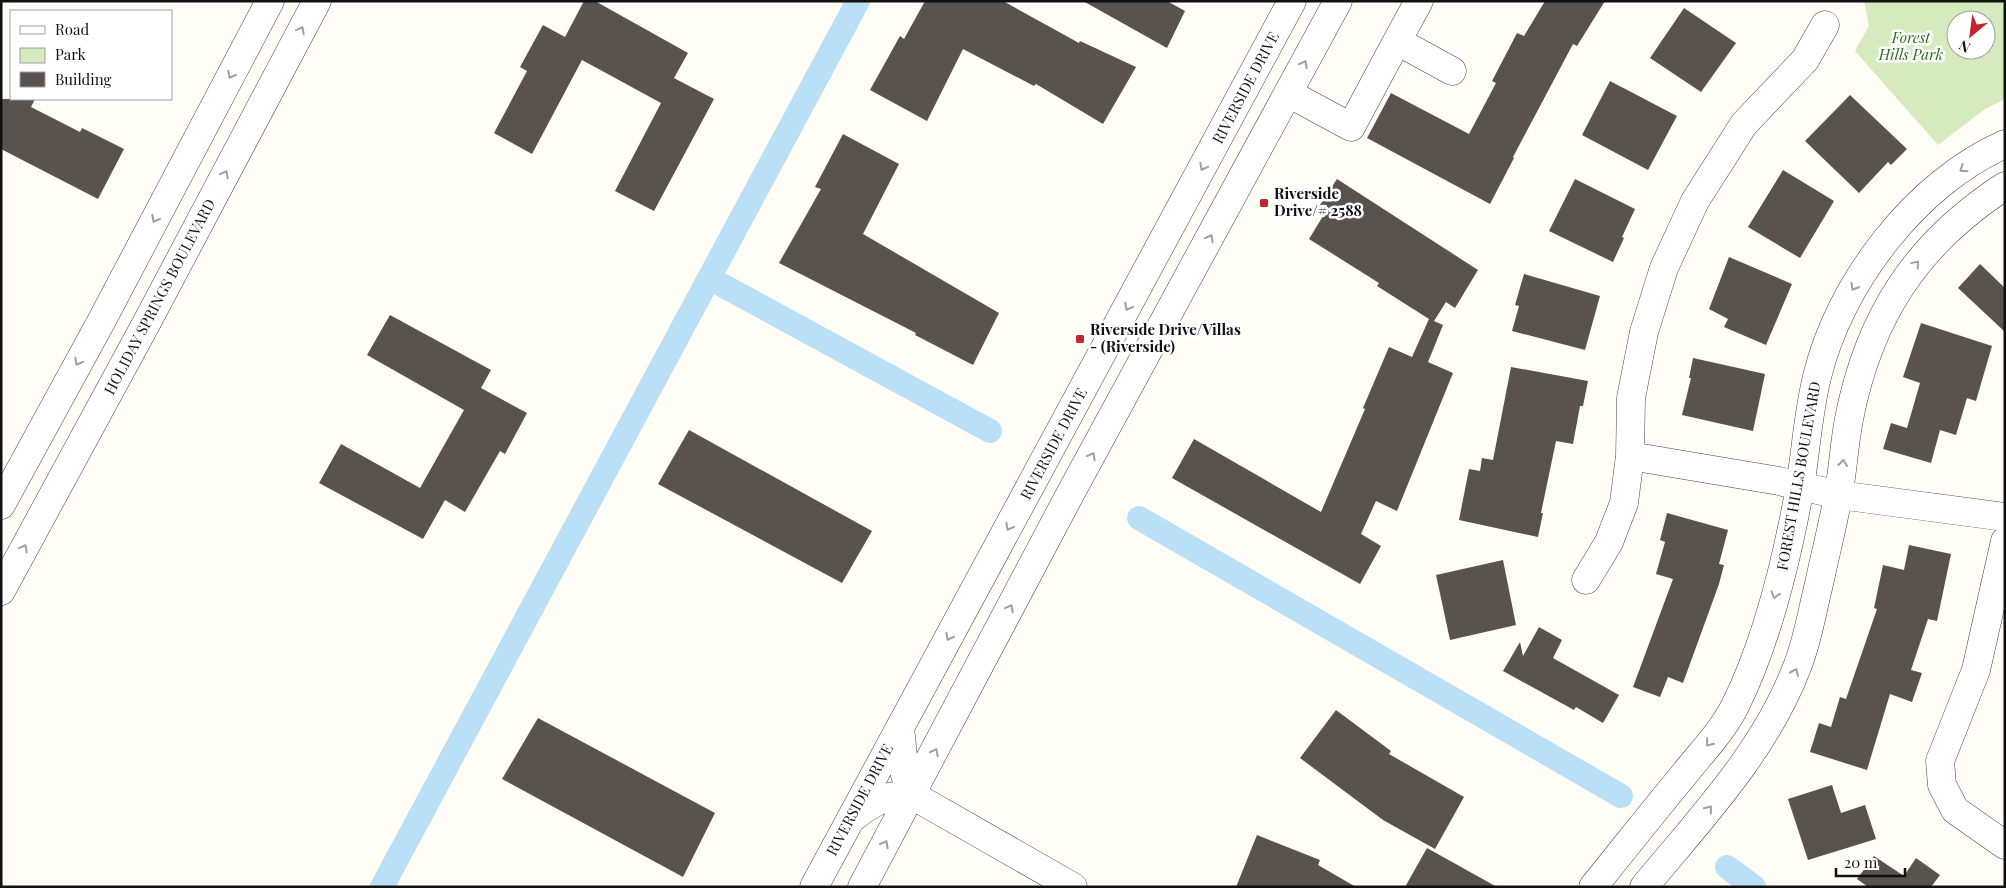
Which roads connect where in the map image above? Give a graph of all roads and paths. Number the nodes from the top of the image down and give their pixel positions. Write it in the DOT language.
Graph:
graph roads {
  1 [pos="270,1"];
  2 [pos="317,1"];
  3 [pos="1292,1"];
  4 [pos="1338,1"];
  5 [pos="1418,1"];
  6 [pos="1825,25"];
  7 [pos="248,41"];
  8 [pos="1397,41"];
  9 [pos="285,59"];
  10 [pos="1452,71"];
  11 [pos="1288,93"];
  12 [pos="1996,149"];
  13 [pos="2005,182"];
  14 [pos="2005,186"];
  15 [pos="1630,456"];
  16 [pos="1800,485"];
  17 [pos="1839,495"];
  18 [pos="1,505"];
  19 [pos="2005,517"];
  20 [pos="2005,541"];
  21 [pos="1586,580"];
  22 [pos="1,591"];
  23 [pos="900,726"];
  24 [pos="912,795"];
  25 [pos="1657,808"];
  26 [pos="849,820"];
  27 [pos="1687,835"];
  28 [pos="2005,845"];
  29 [pos="814,887"];
  30 [pos="862,887"];
  31 [pos="1073,887"];
  32 [pos="1593,887"];
  33 [pos="1644,887"];
  1 -- 7 [label="street"];
  9 -- 2 [label="street, HOLIDAY SPRINGS BOULEVARD, one-way"];
  3 -- 23 [label="street, RIVERSIDE DRIVE, one-way"];
  11 -- 4 [label="street, one-way"];
  5 -- 8 [label="street"];
  6 -- 15 [label="street"];
  7 -- 9 [label="street"];
  7 -- 18 [label="street, one-way"];
  8 -- 10 [label="street"];
  8 -- 11 [label="street"];
  22 -- 9 [label="street, HOLIDAY SPRINGS BOULEVARD, one-way"];
  24 -- 11 [label="street, one-way"];
  12 -- 13 [label="street"];
  12 -- 16 [label="street, FOREST HILLS BOULEVARD, one-way"];
  17 -- 14 [label="street, one-way"];
  15 -- 16 [label="street"];
  15 -- 21 [label="street"];
  16 -- 17 [label="street"];
  16 -- 25 [label="street, FOREST HILLS BOULEVARD, one-way"];
  17 -- 19 [label="street"];
  27 -- 17 [label="street, one-way"];
  20 -- 28 [label="street"];
  23 -- 24 [label="street"];
  23 -- 26 [label="street, RIVERSIDE DRIVE"];
  24 -- 26 [label="street"];
  30 -- 24 [label="street, one-way"];
  24 -- 31 [label="street"];
  25 -- 27 [label="street"];
  25 -- 32 [label="street, FOREST HILLS BOULEVARD"];
  26 -- 29 [label="street, RIVERSIDE DRIVE"];
  27 -- 33 [label="street"];
}
